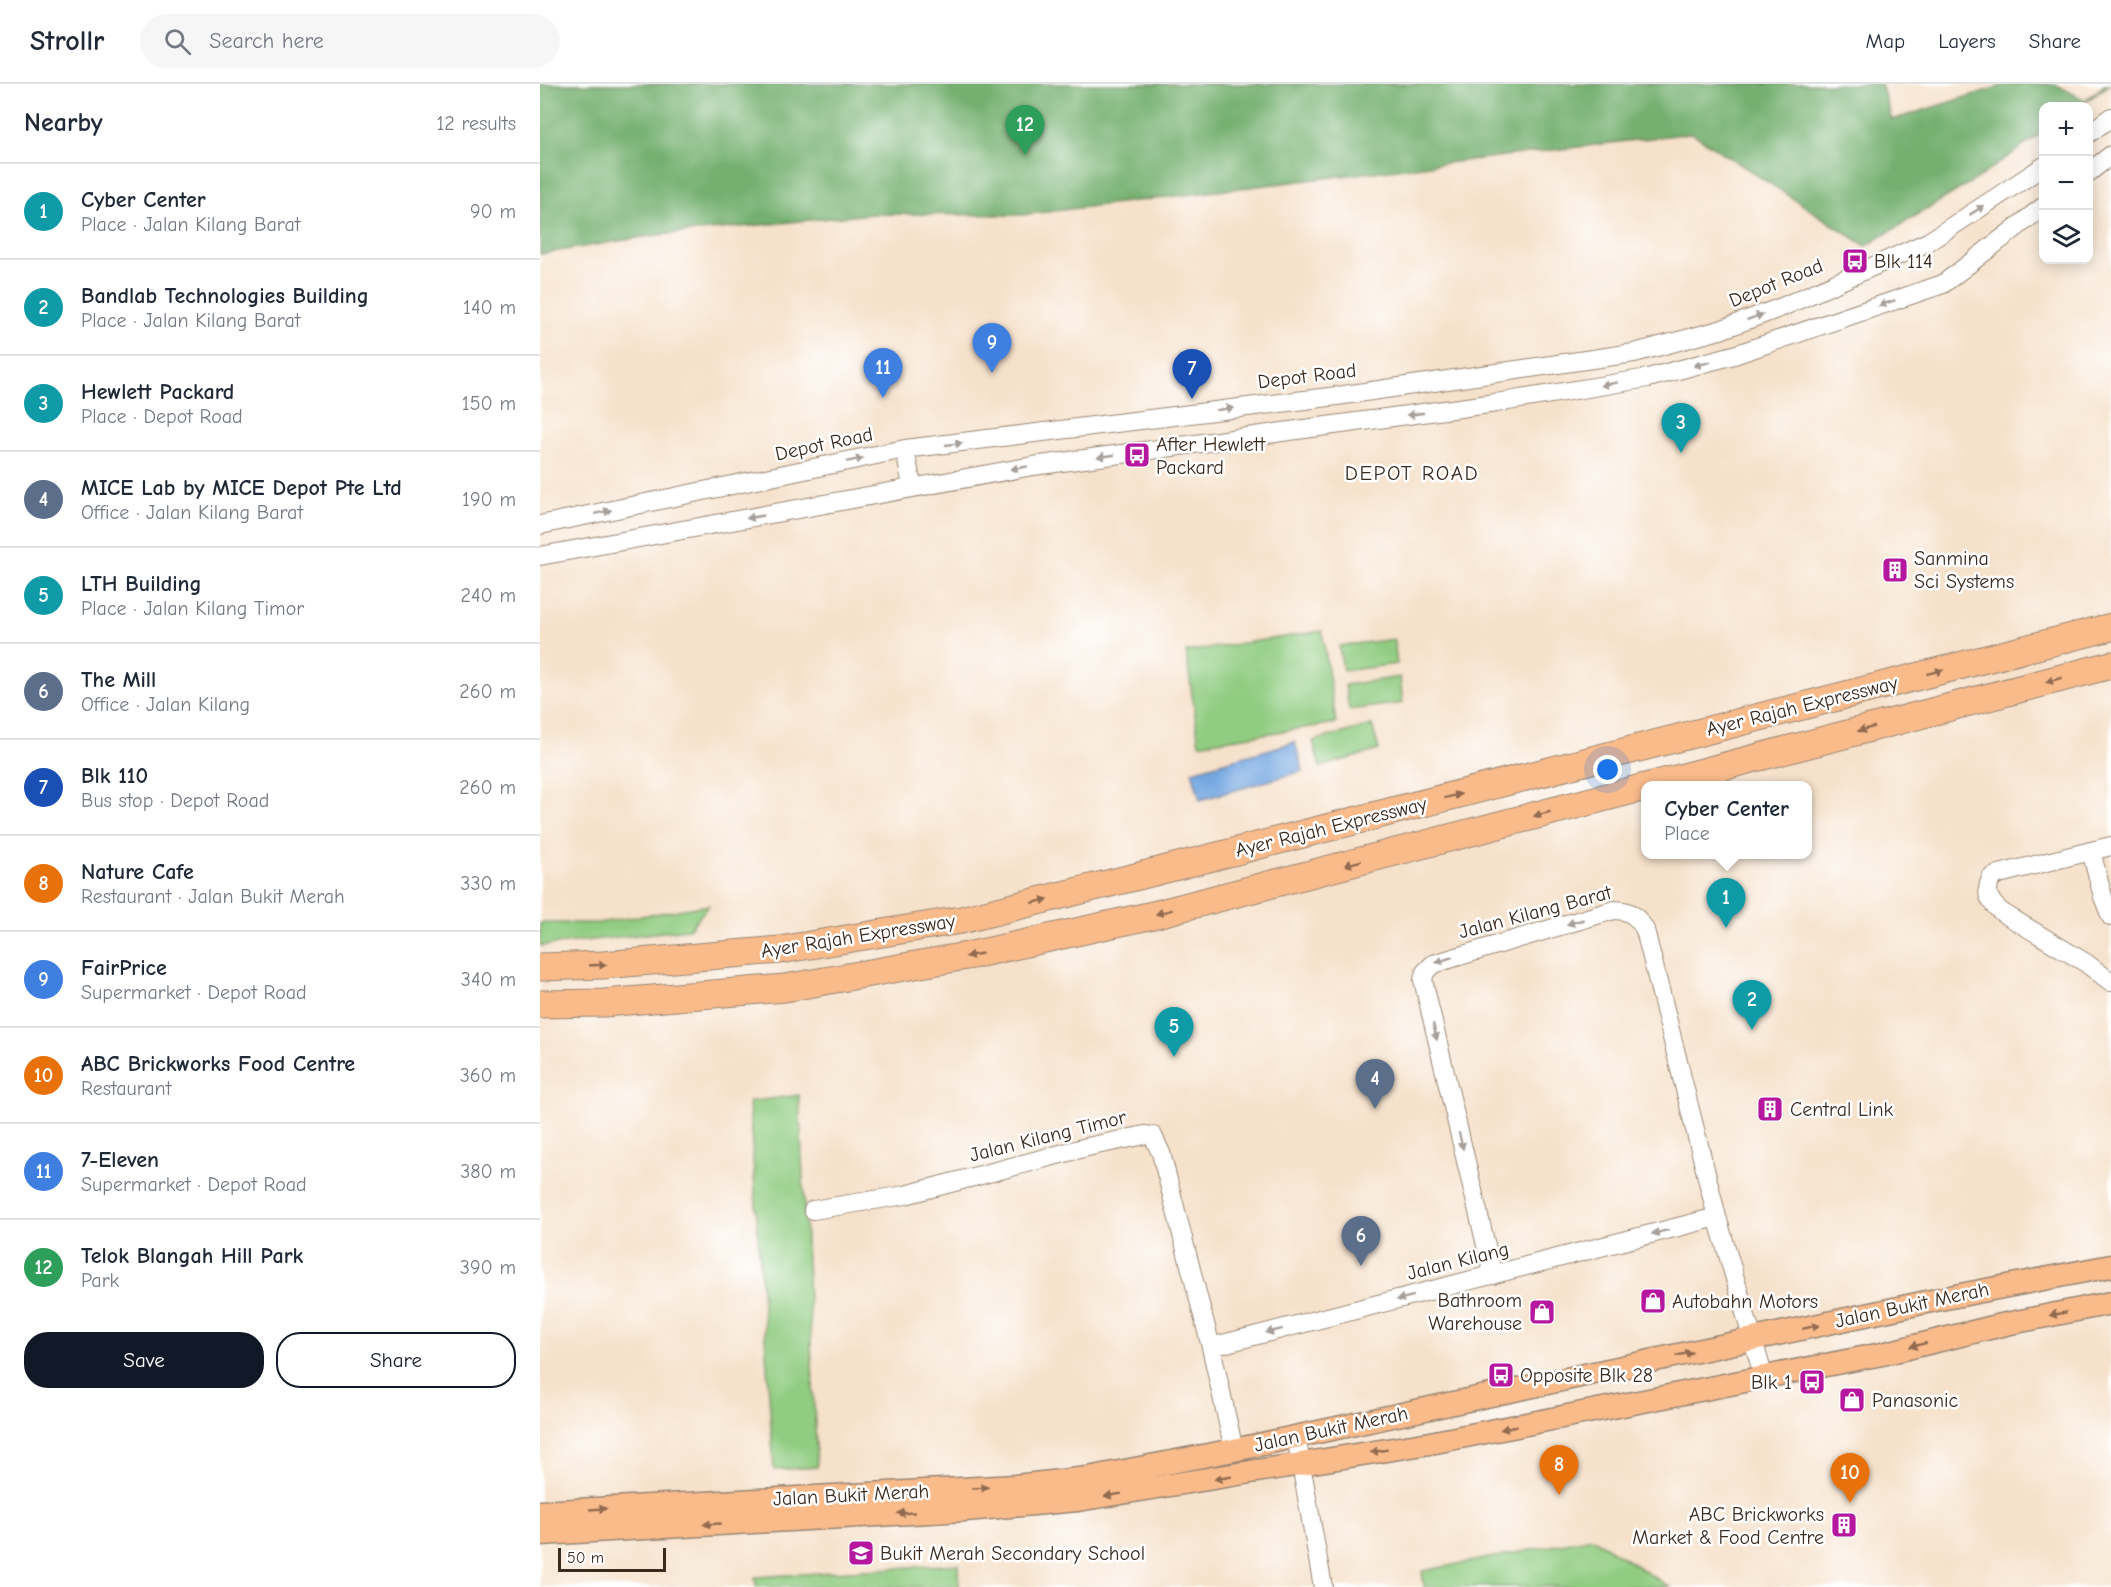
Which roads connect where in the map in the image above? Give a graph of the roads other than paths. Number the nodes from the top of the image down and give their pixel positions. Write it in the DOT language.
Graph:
graph roads {
  1 [pos="2111,117"];
  2 [pos="2093,130"];
  3 [pos="2111,155"];
  4 [pos="2093,168"];
  5 [pos="2039,169"];
  6 [pos="2039,209"];
  7 [pos="905,449"];
  8 [pos="912,487"];
  9 [pos="540,525"];
  10 [pos="540,556"];
  11 [pos="2111,627"];
  12 [pos="2111,665"];
  13 [pos="1669,781"];
  14 [pos="1641,788"];
  15 [pos="2111,846"];
  16 [pos="2091,851"];
  17 [pos="2111,917"];
  18 [pos="540,967"];
  19 [pos="2111,982"];
  20 [pos="540,1004"];
  21 [pos="813,1210"];
  22 [pos="1717,1217"];
  23 [pos="2111,1266"];
  24 [pos="1493,1275"];
  25 [pos="2111,1303"];
  26 [pos="1754,1339"];
  27 [pos="1211,1347"];
  28 [pos="1565,1378"];
  29 [pos="1764,1378"];
  30 [pos="1615,1407"];
  31 [pos="1296,1436"];
  32 [pos="1234,1450"];
  33 [pos="1301,1465"];
  34 [pos="540,1512"];
  35 [pos="540,1534"];
  36 [pos="1323,1587"];
  1 -- 2 [label="street"];
  3 -- 4 [label="street"];
  7 -- 5 [label="street, Depot Road, one-way"];
  6 -- 8 [label="street, one-way"];
  7 -- 8 [label="street"];
  9 -- 7 [label="street, Depot Road, one-way"];
  8 -- 10 [label="street, one-way"];
  18 -- 11 [label="highway, Ayer Rajah Expressway, one-way"];
  12 -- 13 [label="highway, Ayer Rajah Expressway, one-way"];
  14 -- 20 [label="highway, Ayer Rajah Expressway, one-way"];
  15 -- 16 [label="street"];
  16 -- 17 [label="street"];
  16 -- 19 [label="street"];
  21 -- 27 [label="street, Jalan Kilang Timor"];
  22 -- 24 [label="street, Jalan Kilang, one-way"];
  22 -- 24 [label="street, Jalan Kilang Barat, one-way"];
  22 -- 26 [label="street, Jalan Kilang Barat"];
  26 -- 23 [label="main road, Jalan Bukit Merah, one-way"];
  24 -- 27 [label="street, Jalan Kilang, one-way"];
  25 -- 29 [label="main road, Jalan Bukit Merah, one-way"];
  28 -- 26 [label="main road, Jalan Bukit Merah, one-way"];
  26 -- 29 [label="street, Jalan Kilang Barat"];
  27 -- 32 [label="street, Jalan Kilang Timor"];
  28 -- 30 [label="main road"];
  28 -- 31 [label="main road, Jalan Bukit Merah"];
  29 -- 30 [label="main road, Jalan Bukit Merah"];
  30 -- 33 [label="main road, Jalan Bukit Merah, one-way"];
  31 -- 32 [label="main road, Jalan Bukit Merah"];
  31 -- 33 [label="street"];
  34 -- 32 [label="main road, Jalan Bukit Merah, one-way"];
  33 -- 35 [label="main road, Jalan Bukit Merah, one-way"];
  33 -- 36 [label="street"];
}
